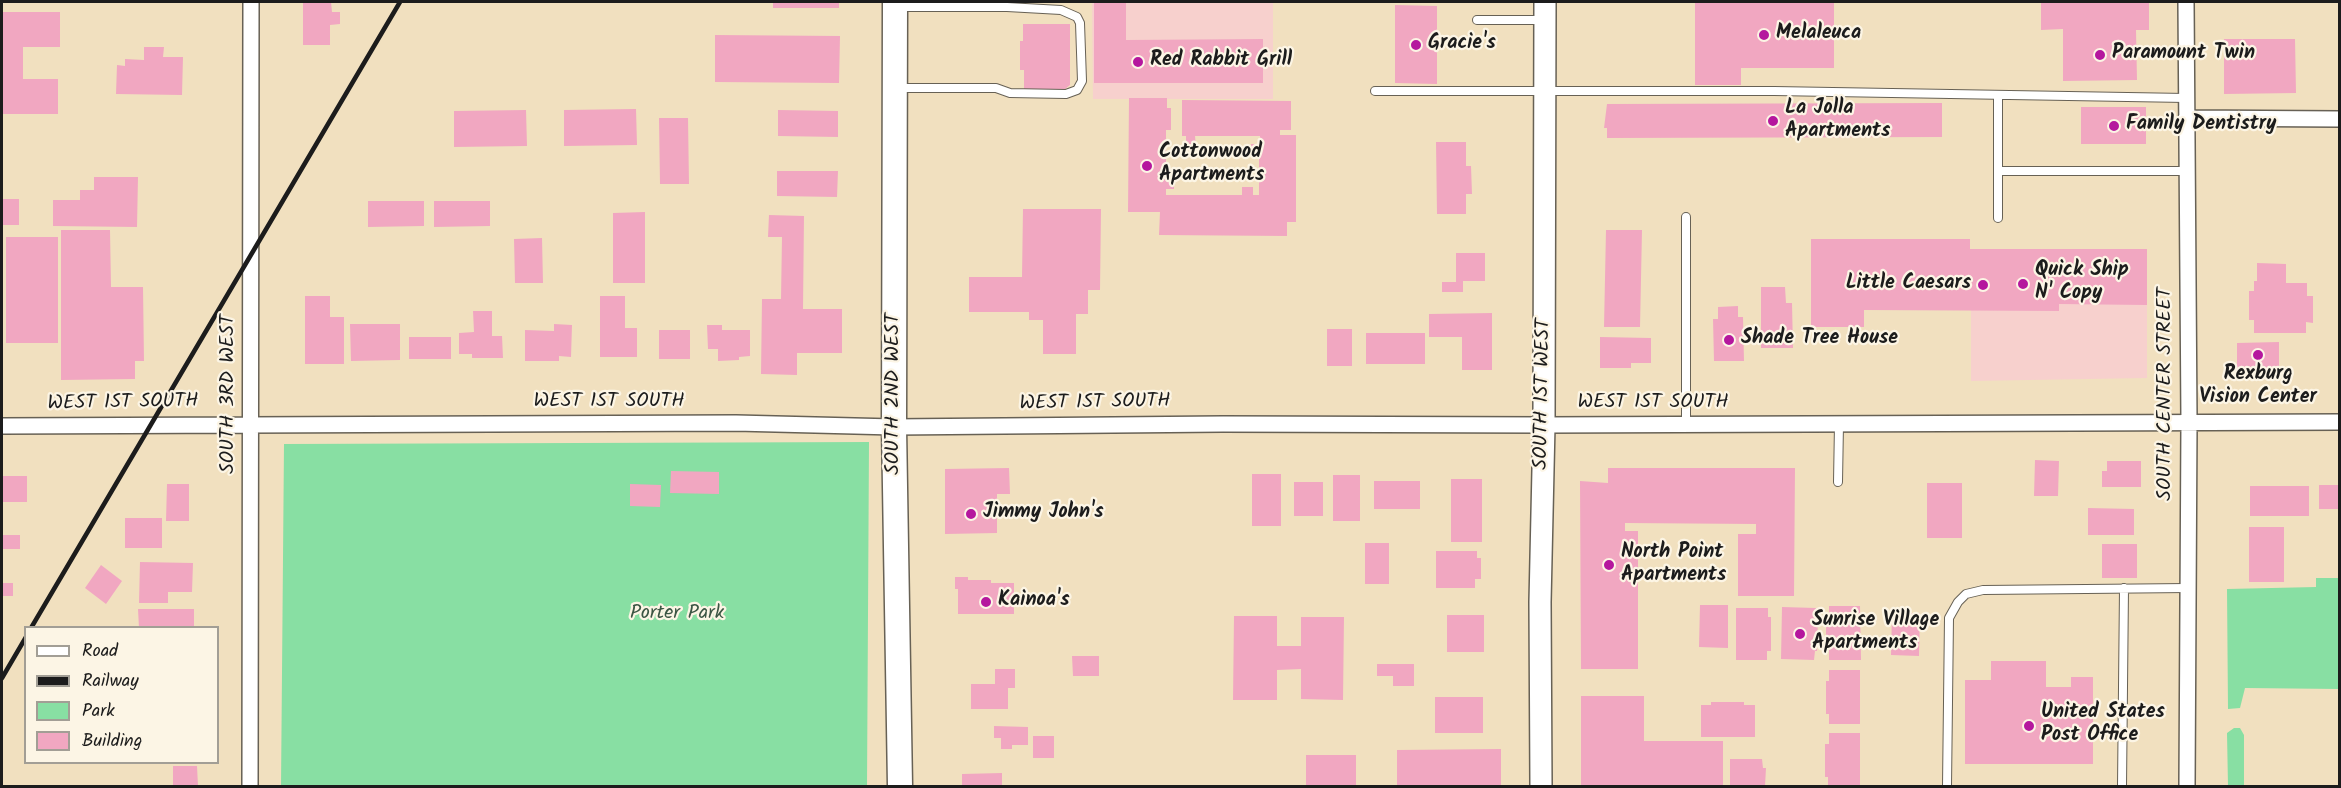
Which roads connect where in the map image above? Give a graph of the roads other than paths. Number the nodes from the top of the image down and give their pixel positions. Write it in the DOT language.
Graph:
graph roads {
  1 [pos="251,2"];
  2 [pos="2186,2"];
  3 [pos="895,4"];
  4 [pos="1545,11"];
  5 [pos="1477,20"];
  6 [pos="895,88"];
  7 [pos="1546,90"];
  8 [pos="1375,91"];
  9 [pos="1998,96"];
  10 [pos="2186,98"];
  11 [pos="2186,118"];
  12 [pos="2340,119"];
  13 [pos="1998,171"];
  14 [pos="2186,171"];
  15 [pos="1686,217"];
  16 [pos="1998,218"];
  17 [pos="2189,422"];
  18 [pos="2340,422"];
  19 [pos="251,424"];
  20 [pos="1839,424"];
  21 [pos="1544,425"];
  22 [pos="1686,425"];
  23 [pos="2,426"];
  24 [pos="894,428"];
  25 [pos="1838,482"];
  26 [pos="2124,588"];
  27 [pos="2188,588"];
  28 [pos="250,786"];
  29 [pos="900,786"];
  30 [pos="1541,786"];
  31 [pos="1947,786"];
  32 [pos="2122,786"];
  33 [pos="2187,786"];
  1 -- 19 [label="street, SOUTH 3RD WEST"];
  2 -- 10 [label="street, SOUTH CENTER STREET"];
  3 -- 6 [label="main road, SOUTH 2ND WEST"];
  3 -- 6 [label="lane"];
  4 -- 5 [label="lane"];
  4 -- 7 [label="street, SOUTH 1ST WEST"];
  6 -- 24 [label="main road, SOUTH 2ND WEST"];
  7 -- 8 [label="lane"];
  7 -- 9 [label="lane"];
  7 -- 21 [label="street, SOUTH 1ST WEST"];
  9 -- 10 [label="lane"];
  9 -- 13 [label="lane"];
  10 -- 11 [label="street, SOUTH CENTER STREET"];
  11 -- 12 [label="street"];
  11 -- 14 [label="street, SOUTH CENTER STREET"];
  13 -- 14 [label="lane"];
  13 -- 16 [label="lane"];
  14 -- 17 [label="street, SOUTH CENTER STREET"];
  15 -- 22 [label="lane"];
  17 -- 18 [label="street, WEST 1ST SOUTH"];
  17 -- 20 [label="street, WEST 1ST SOUTH"];
  17 -- 27 [label="street, SOUTH CENTER STREET"];
  19 -- 23 [label="street, WEST 1ST SOUTH"];
  19 -- 24 [label="street, WEST 1ST SOUTH"];
  19 -- 28 [label="street, SOUTH 3RD WEST"];
  20 -- 22 [label="street, WEST 1ST SOUTH"];
  20 -- 25 [label="lane"];
  21 -- 22 [label="street, WEST 1ST SOUTH"];
  21 -- 24 [label="street, WEST 1ST SOUTH"];
  21 -- 30 [label="street, SOUTH 1ST WEST"];
  24 -- 29 [label="main road, SOUTH 2ND WEST"];
  26 -- 27 [label="lane"];
  26 -- 31 [label="lane"];
  26 -- 32 [label="lane"];
  27 -- 33 [label="street, SOUTH CENTER STREET"];
}
